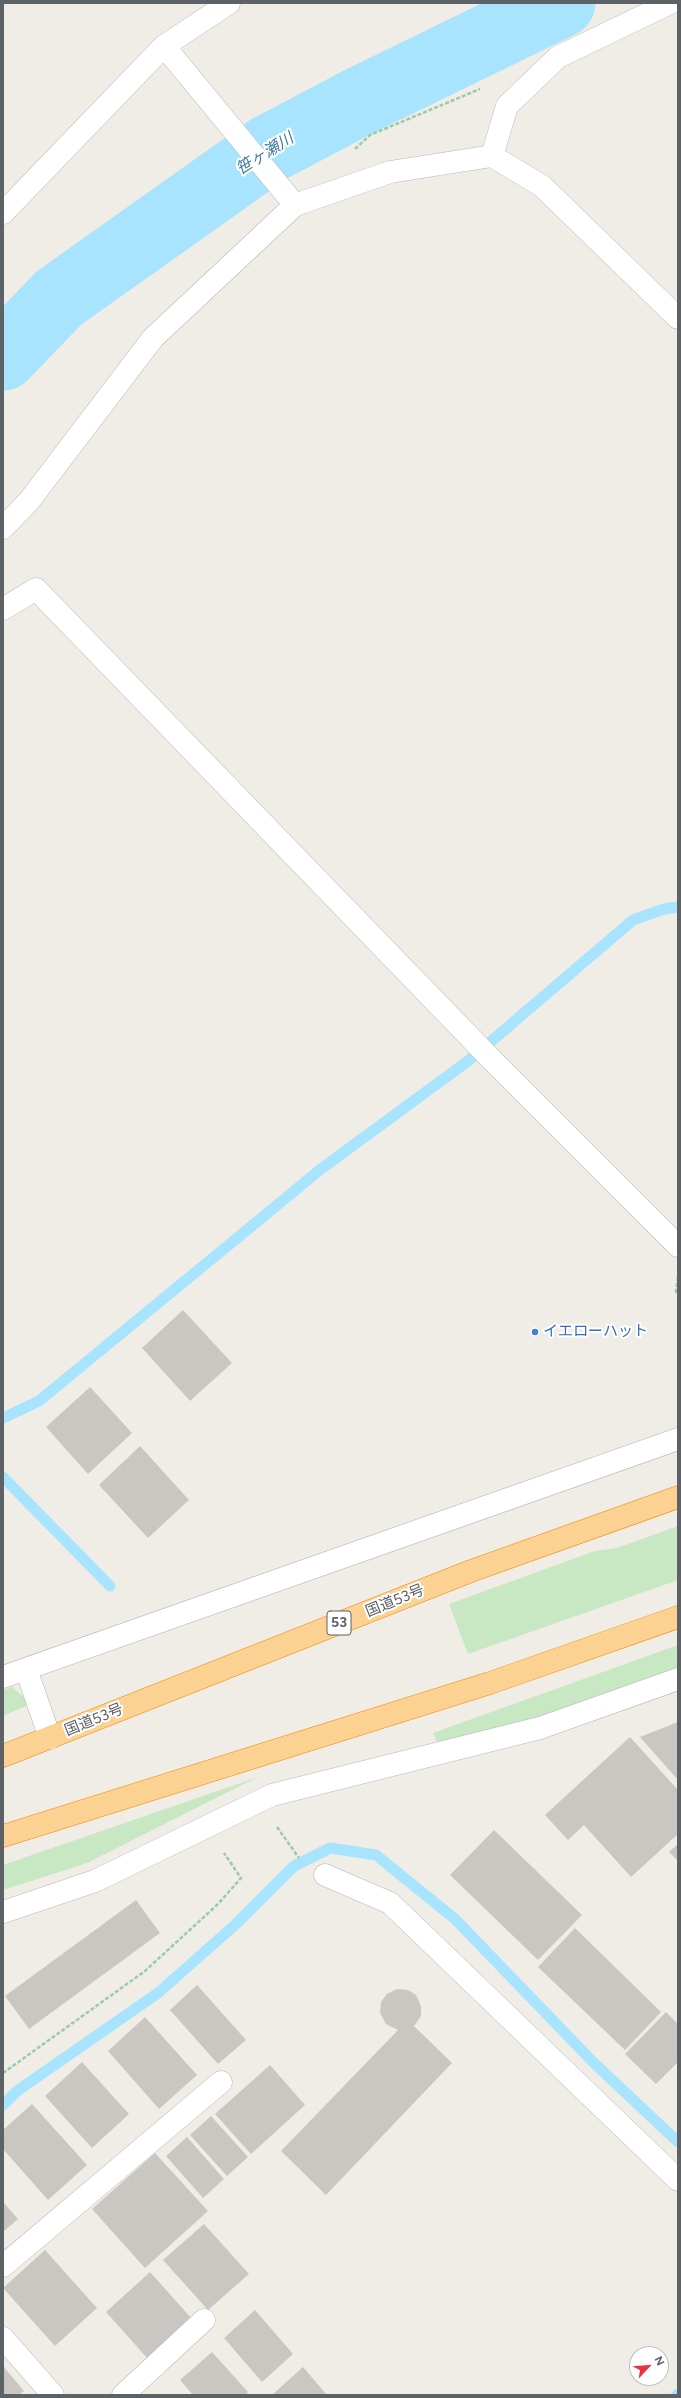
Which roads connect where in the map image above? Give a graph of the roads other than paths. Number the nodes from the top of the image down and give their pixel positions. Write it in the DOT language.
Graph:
graph roads {
  1 [pos="230,3"];
  2 [pos="670,3"];
  3 [pos="164,46"];
  4 [pos="492,156"];
  5 [pos="295,205"];
  6 [pos="3,213"];
  7 [pos="678,318"];
  8 [pos="3,528"];
  9 [pos="3,609"];
  10 [pos="678,1246"];
  11 [pos="678,1439"];
  12 [pos="678,1497"];
  13 [pos="678,1617"];
  14 [pos="26,1669"];
  15 [pos="3,1677"];
  16 [pos="678,1679"];
  17 [pos="50,1738"];
  18 [pos="3,1756"];
  19 [pos="3,1836"];
  20 [pos="325,1874"];
  21 [pos="3,1912"];
  22 [pos="221,2082"];
  23 [pos="678,2180"];
  24 [pos="3,2266"];
  25 [pos="204,2320"];
  26 [pos="3,2338"];
  27 [pos="53,2395"];
  28 [pos="124,2395"];
  1 -- 3 [label="street"];
  2 -- 4 [label="street"];
  3 -- 5 [label="street"];
  3 -- 6 [label="street"];
  4 -- 5 [label="street"];
  4 -- 7 [label="street"];
  5 -- 8 [label="street"];
  9 -- 10 [label="street"];
  11 -- 14 [label="street"];
  12 -- 17 [label="highway, 国道53号 / 53"];
  13 -- 19 [label="highway"];
  14 -- 15 [label="street"];
  14 -- 17 [label="street"];
  16 -- 21 [label="street"];
  17 -- 18 [label="highway, 国道53号 / 53"];
  20 -- 23 [label="street"];
  22 -- 24 [label="street"];
  25 -- 28 [label="street"];
  26 -- 27 [label="street"];
}
